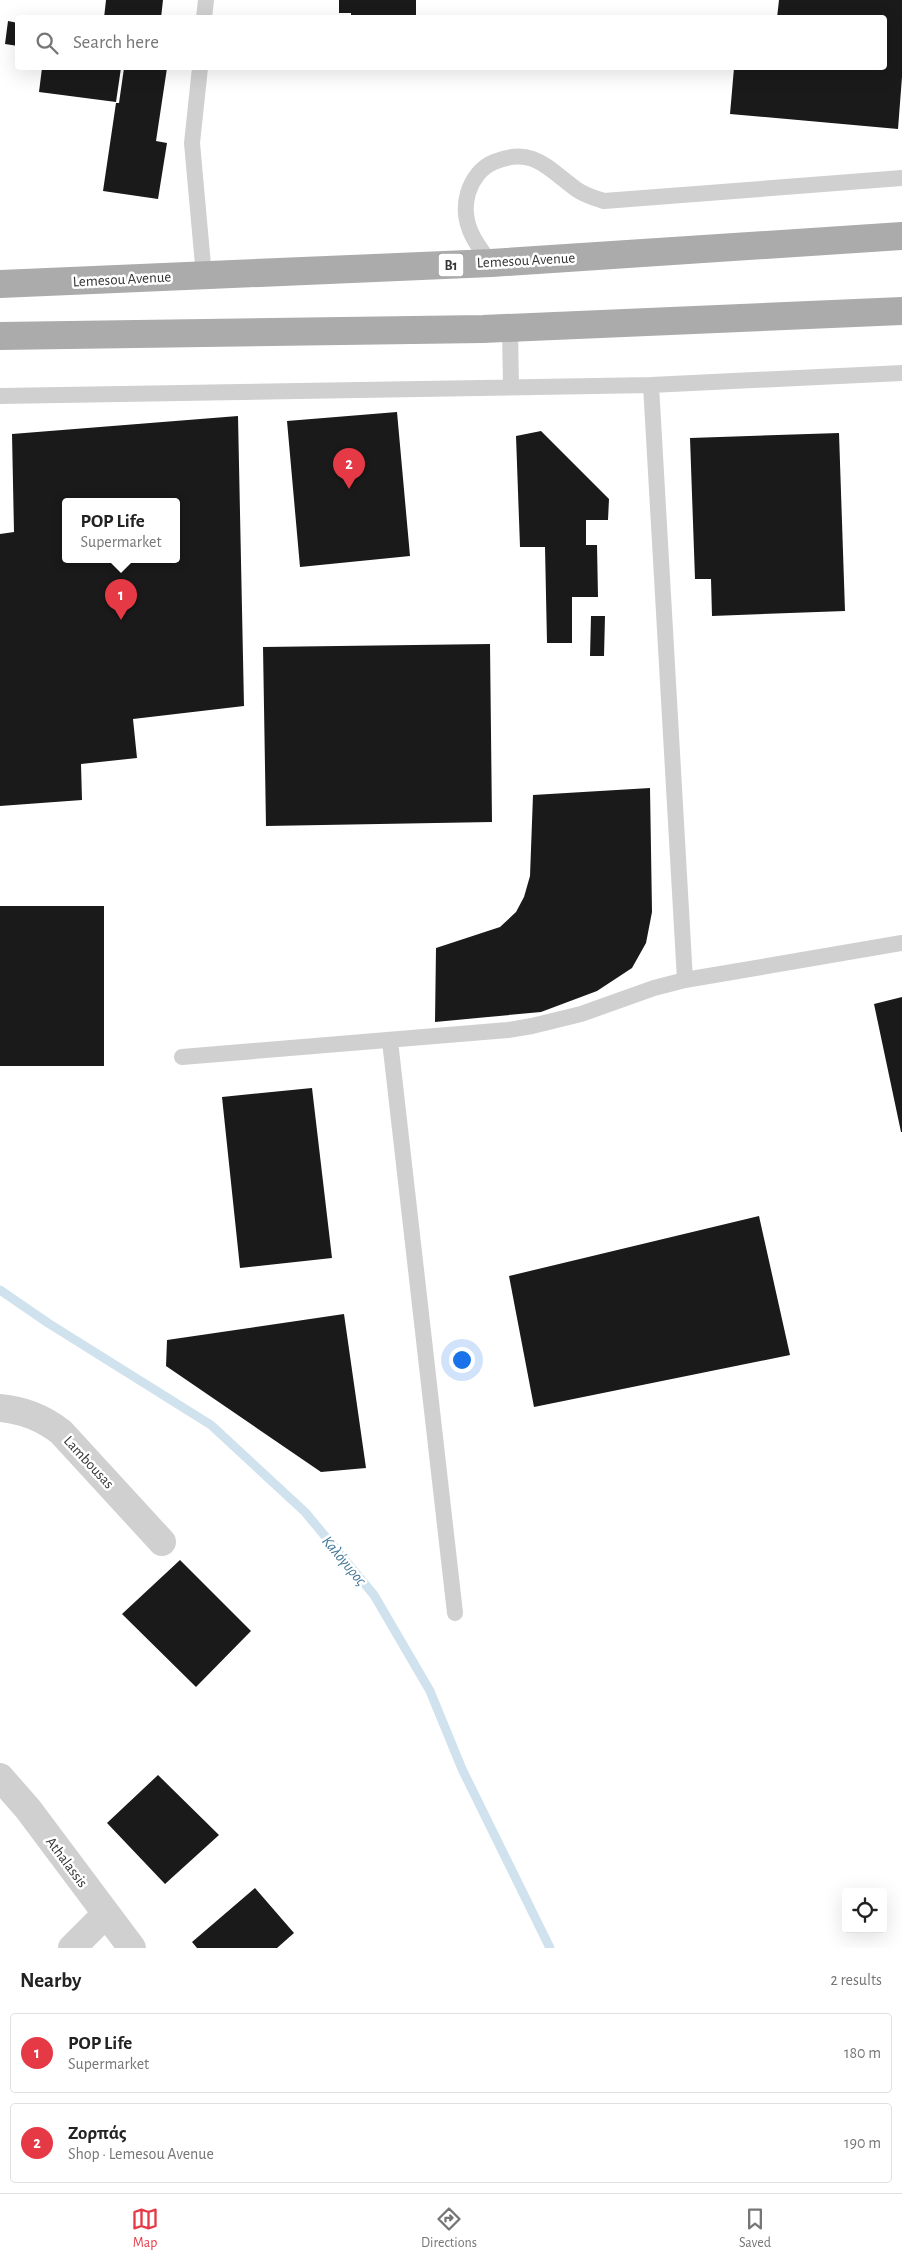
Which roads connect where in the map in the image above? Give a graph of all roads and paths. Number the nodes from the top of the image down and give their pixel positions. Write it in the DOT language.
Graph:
graph roads {
  1 [pos="206,0"];
  2 [pos="204,15"];
  3 [pos="200,70"];
  4 [pos="902,178"];
  5 [pos="902,236"];
  6 [pos="491,263"];
  7 [pos="204,276"];
  8 [pos="0,284"];
  9 [pos="902,312"];
  10 [pos="510,328"];
  11 [pos="0,336"];
  12 [pos="902,373"];
  13 [pos="651,384"];
  14 [pos="511,387"];
  15 [pos="0,396"];
  16 [pos="902,943"];
  17 [pos="685,980"];
  18 [pos="390,1041"];
  19 [pos="182,1057"];
  20 [pos="0,1408"];
  21 [pos="162,1542"];
  22 [pos="455,1613"];
  23 [pos="0,1777"];
  24 [pos="106,1914"];
  25 [pos="72,1948"];
  26 [pos="132,1948"];
  1 -- 2 [label="lane"];
  3 -- 7 [label="lane"];
  4 -- 6 [label="lane"];
  5 -- 6 [label="main road, Lemesou Avenue / B1"];
  6 -- 7 [label="main road, Lemesou Avenue / B1"];
  7 -- 8 [label="main road, Lemesou Avenue / B1"];
  9 -- 10 [label="main road"];
  10 -- 11 [label="main road"];
  10 -- 14 [label="lane"];
  12 -- 13 [label="lane"];
  13 -- 14 [label="lane"];
  13 -- 17 [label="lane"];
  14 -- 15 [label="lane"];
  16 -- 17 [label="lane"];
  17 -- 18 [label="lane"];
  18 -- 19 [label="lane"];
  18 -- 22 [label="lane"];
  20 -- 21 [label="street, Lambousas"];
  23 -- 24 [label="street, Athalassis"];
  24 -- 25 [label="street"];
  24 -- 26 [label="street, Athalassis"];
}
